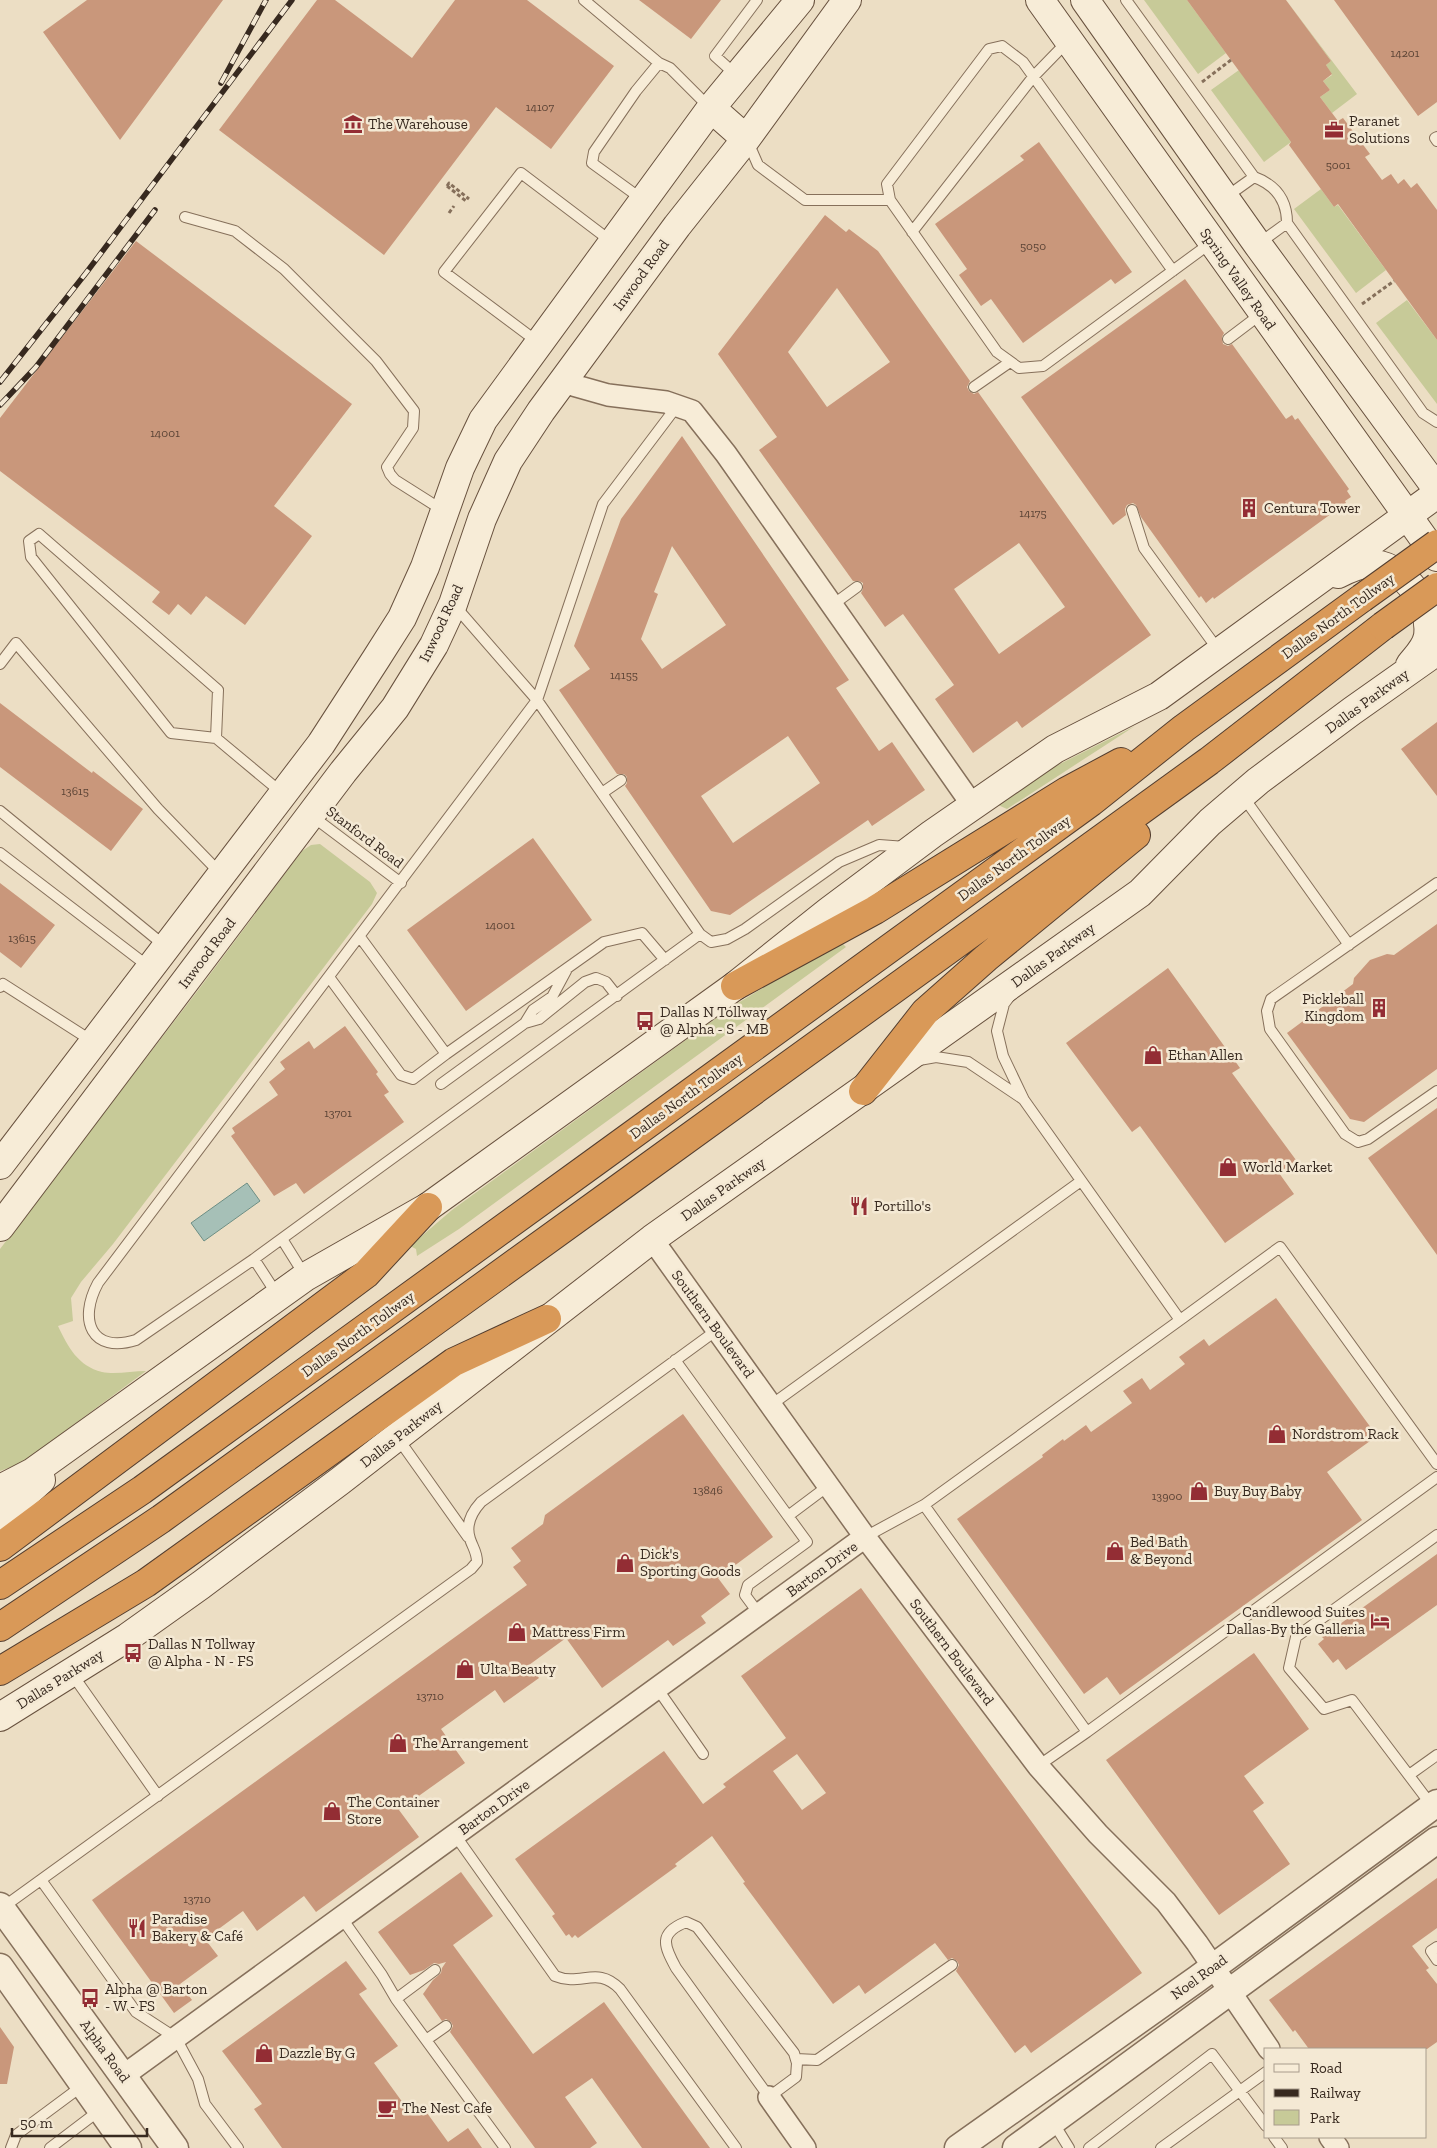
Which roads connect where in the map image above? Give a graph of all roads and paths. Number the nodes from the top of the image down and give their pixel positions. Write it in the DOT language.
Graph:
graph roads {
  1 [pos="584,0"];
  2 [pos="757,0"];
  3 [pos="800,0"];
  4 [pos="847,0"];
  5 [pos="1040,0"];
  6 [pos="1059,0"];
  7 [pos="1077,0"];
  8 [pos="1085,0"];
  9 [pos="1126,0"];
  10 [pos="1069,40"];
  11 [pos="659,63"];
  12 [pos="738,76"];
  13 [pos="1033,77"];
  14 [pos="1157,104"];
  15 [pos="711,108"];
  16 [pos="1437,137"];
  17 [pos="746,139"];
  18 [pos="1437,141"];
  19 [pos="1254,177"];
  20 [pos="1225,198"];
  21 [pos="470,200"];
  22 [pos="643,200"];
  23 [pos="890,200"];
  24 [pos="465,202"];
  25 [pos="454,206"];
  26 [pos="449,212"];
  27 [pos="185,217"];
  28 [pos="1287,223"];
  29 [pos="912,232"];
  30 [pos="612,242"];
  31 [pos="1212,242"];
  32 [pos="1258,244"];
  33 [pos="1173,271"];
  34 [pos="1394,281"];
  35 [pos="1350,312"];
  36 [pos="1262,313"];
  37 [pos="1228,339"];
  38 [pos="534,352"];
  39 [pos="1010,362"];
  40 [pos="562,382"];
  41 [pos="974,387"];
  42 [pos="677,406"];
  43 [pos="1437,422"];
  44 [pos="1437,489"];
  45 [pos="1437,494"];
  46 [pos="1132,510"];
  47 [pos="444,511"];
  48 [pos="1406,516"];
  49 [pos="1437,544"];
  50 [pos="1437,557"];
  51 [pos="1314,583"];
  52 [pos="1437,587"];
  53 [pos="857,588"];
  54 [pos="453,604"];
  55 [pos="831,606"];
  56 [pos="1437,651"];
  57 [pos="1220,652"];
  58 [pos="0,664"];
  59 [pos="1389,685"];
  60 [pos="537,700"];
  61 [pos="1184,728"];
  62 [pos="216,738"];
  63 [pos="1209,761"];
  64 [pos="621,780"];
  65 [pos="282,793"];
  66 [pos="602,793"];
  67 [pos="1242,795"];
  68 [pos="973,806"];
  69 [pos="0,811"];
  70 [pos="311,816"];
  71 [pos="914,847"];
  72 [pos="0,853"];
  73 [pos="221,874"];
  74 [pos="401,883"];
  75 [pos="1437,883"];
  76 [pos="700,934"];
  77 [pos="360,937"];
  78 [pos="1349,945"];
  79 [pos="158,957"];
  80 [pos="665,960"];
  81 [pos="568,968"];
  82 [pos="1028,973"];
  83 [pos="329,977"];
  84 [pos="735,986"];
  85 [pos="0,987"];
  86 [pos="617,996"];
  87 [pos="525,1023"];
  88 [pos="93,1042"];
  89 [pos="446,1054"];
  90 [pos="901,1064"];
  91 [pos="441,1084"];
  92 [pos="863,1091"];
  93 [pos="1437,1091"];
  94 [pos="1024,1100"];
  95 [pos="0,1165"];
  96 [pos="1081,1181"];
  97 [pos="428,1206"];
  98 [pos="0,1227"];
  99 [pos="282,1239"];
  100 [pos="652,1239"];
  101 [pos="254,1259"];
  102 [pos="305,1276"];
  103 [pos="278,1296"];
  104 [pos="547,1319"];
  105 [pos="1180,1320"];
  106 [pos="717,1330"];
  107 [pos="675,1360"];
  108 [pos="771,1405"];
  109 [pos="397,1437"];
  110 [pos="77,1439"];
  111 [pos="1437,1464"];
  112 [pos="1437,1477"];
  113 [pos="828,1486"];
  114 [pos="0,1489"];
  115 [pos="924,1505"];
  116 [pos="788,1516"];
  117 [pos="0,1517"];
  118 [pos="1437,1535"];
  119 [pos="866,1537"];
  120 [pos="469,1538"];
  121 [pos="0,1547"];
  122 [pos="0,1585"];
  123 [pos="759,1614"];
  124 [pos="0,1627"];
  125 [pos="0,1671"];
  126 [pos="71,1673"];
  127 [pos="657,1688"];
  128 [pos="0,1716"];
  129 [pos="1087,1732"];
  130 [pos="703,1754"];
  131 [pos="1437,1755"];
  132 [pos="1038,1766"];
  133 [pos="1409,1775"];
  134 [pos="158,1796"];
  135 [pos="1435,1807"];
  136 [pos="455,1835"];
  137 [pos="1437,1840"];
  138 [pos="41,1880"];
  139 [pos="1,1907"];
  140 [pos="341,1917"];
  141 [pos="1437,1947"];
  142 [pos="1437,1960"];
  143 [pos="952,1965"];
  144 [pos="0,1967"];
  145 [pos="1213,1967"];
  146 [pos="435,1970"];
  147 [pos="1230,1992"];
  148 [pos="396,1999"];
  149 [pos="446,2026"];
  150 [pos="176,2038"];
  151 [pos="426,2040"];
  152 [pos="1268,2048"];
  153 [pos="1095,2052"];
  154 [pos="796,2059"];
  155 [pos="1264,2073"];
  156 [pos="123,2076"];
  157 [pos="83,2085"];
  158 [pos="1240,2090"];
  159 [pos="769,2097"];
  160 [pos="100,2110"];
  161 [pos="1053,2122"];
  162 [pos="1264,2123"];
  163 [pos="1025,2145"];
  164 [pos="11,2148"];
  165 [pos="50,2148"];
  166 [pos="128,2148"];
  167 [pos="175,2148"];
  168 [pos="238,2148"];
  169 [pos="505,2148"];
  170 [pos="736,2148"];
  171 [pos="805,2148"];
  172 [pos="958,2148"];
  173 [pos="1069,2148"];
  174 [pos="1089,2148"];
  175 [pos="1162,2148"];
  1 -- 11 [label="lane"];
  2 -- 12 [label="lane"];
  3 -- 12 [label="main road"];
  4 -- 17 [label="main road, Inwood Road"];
  5 -- 10 [label="main road, Spring Valley Road"];
  6 -- 7 [label="main road"];
  8 -- 14 [label="main road"];
  9 -- 19 [label="lane"];
  10 -- 13 [label="lane"];
  10 -- 14 [label="main road"];
  10 -- 31 [label="main road, Spring Valley Road"];
  11 -- 15 [label="lane"];
  11 -- 22 [label="lane"];
  12 -- 15 [label="main road"];
  13 -- 23 [label="lane"];
  13 -- 29 [label="lane"];
  13 -- 33 [label="lane"];
  14 -- 20 [label="main road"];
  15 -- 17 [label="main road"];
  15 -- 22 [label="main road"];
  16 -- 18 [label="lane"];
  17 -- 23 [label="lane"];
  17 -- 40 [label="main road, Inwood Road"];
  19 -- 20 [label="lane"];
  19 -- 28 [label="lane"];
  20 -- 32 [label="main road"];
  21 -- 24 [label="path"];
  22 -- 30 [label="main road"];
  23 -- 29 [label="lane"];
  25 -- 26 [label="path"];
  27 -- 47 [label="lane"];
  28 -- 32 [label="lane"];
  28 -- 35 [label="lane"];
  29 -- 39 [label="lane"];
  30 -- 38 [label="main road"];
  30 -- 38 [label="lane"];
  31 -- 33 [label="lane"];
  31 -- 36 [label="main road, Spring Valley Road"];
  32 -- 44 [label="main road"];
  33 -- 39 [label="lane"];
  34 -- 35 [label="path"];
  35 -- 43 [label="lane"];
  36 -- 37 [label="lane"];
  36 -- 48 [label="main road, Spring Valley Road"];
  38 -- 40 [label="main road"];
  38 -- 47 [label="main road"];
  39 -- 41 [label="lane"];
  40 -- 42 [label="street"];
  40 -- 54 [label="main road, Inwood Road"];
  42 -- 55 [label="street"];
  42 -- 60 [label="lane"];
  45 -- 48 [label="main road"];
  46 -- 57 [label="lane"];
  47 -- 65 [label="main road"];
  48 -- 50 [label="main road, Spring Valley Road"];
  48 -- 51 [label="main road"];
  49 -- 61 [label="highway, Dallas North Tollway, bridge"];
  51 -- 57 [label="main road"];
  51 -- 59 [label="main road"];
  52 -- 63 [label="highway, bridge"];
  53 -- 55 [label="lane"];
  54 -- 60 [label="lane"];
  54 -- 70 [label="main road, Inwood Road"];
  55 -- 68 [label="street"];
  56 -- 59 [label="main road, Dallas Parkway"];
  57 -- 68 [label="main road"];
  58 -- 73 [label="lane"];
  59 -- 67 [label="main road, Dallas Parkway"];
  60 -- 66 [label="lane"];
  60 -- 74 [label="lane"];
  61 -- 84 [label="highway"];
  61 -- 122 [label="highway, Dallas North Tollway"];
  62 -- 62 [label="lane"];
  62 -- 65 [label="lane"];
  63 -- 92 [label="highway"];
  63 -- 124 [label="highway"];
  64 -- 66 [label="lane"];
  65 -- 70 [label="main road"];
  65 -- 73 [label="main road"];
  66 -- 76 [label="lane"];
  67 -- 78 [label="lane"];
  67 -- 82 [label="main road, Dallas Parkway"];
  68 -- 71 [label="main road"];
  69 -- 79 [label="lane"];
  70 -- 74 [label="lane, Stanford Road"];
  70 -- 98 [label="main road, Inwood Road"];
  71 -- 76 [label="lane"];
  71 -- 84 [label="main road"];
  72 -- 79 [label="lane"];
  73 -- 79 [label="main road"];
  74 -- 77 [label="lane"];
  75 -- 78 [label="lane"];
  76 -- 80 [label="lane"];
  77 -- 83 [label="lane"];
  77 -- 89 [label="lane"];
  78 -- 93 [label="lane"];
  79 -- 88 [label="main road"];
  80 -- 81 [label="lane"];
  80 -- 86 [label="lane"];
  81 -- 87 [label="lane"];
  81 -- 89 [label="lane"];
  82 -- 90 [label="main road, Dallas Parkway"];
  82 -- 94 [label="lane"];
  83 -- 89 [label="lane"];
  83 -- 101 [label="lane"];
  84 -- 97 [label="main road"];
  85 -- 88 [label="lane"];
  86 -- 87 [label="lane"];
  86 -- 99 [label="lane"];
  87 -- 91 [label="lane"];
  88 -- 95 [label="main road"];
  90 -- 92 [label="main road, Dallas Parkway"];
  90 -- 94 [label="lane"];
  92 -- 100 [label="main road, Dallas Parkway"];
  94 -- 96 [label="lane"];
  96 -- 105 [label="lane"];
  96 -- 108 [label="lane"];
  97 -- 102 [label="main road"];
  97 -- 121 [label="highway"];
  99 -- 101 [label="lane"];
  99 -- 102 [label="lane"];
  100 -- 104 [label="main road, Dallas Parkway"];
  100 -- 106 [label="street, Southern Boulevard"];
  101 -- 103 [label="lane"];
  102 -- 103 [label="main road"];
  103 -- 110 [label="main road"];
  104 -- 109 [label="main road, Dallas Parkway"];
  104 -- 125 [label="highway"];
  105 -- 111 [label="lane"];
  105 -- 115 [label="lane"];
  106 -- 107 [label="lane"];
  106 -- 108 [label="street, Southern Boulevard"];
  107 -- 116 [label="lane"];
  107 -- 120 [label="lane"];
  108 -- 113 [label="street, Southern Boulevard"];
  109 -- 120 [label="lane"];
  109 -- 126 [label="main road, Dallas Parkway"];
  110 -- 114 [label="main road"];
  110 -- 117 [label="main road"];
  112 -- 129 [label="lane"];
  113 -- 116 [label="lane"];
  113 -- 119 [label="street, Southern Boulevard"];
  115 -- 119 [label="lane"];
  115 -- 129 [label="lane"];
  116 -- 123 [label="lane"];
  118 -- 133 [label="lane"];
  119 -- 123 [label="street, Barton Drive"];
  119 -- 132 [label="street, Southern Boulevard"];
  120 -- 134 [label="lane"];
  123 -- 127 [label="street, Barton Drive"];
  126 -- 128 [label="main road, Dallas Parkway"];
  126 -- 134 [label="lane"];
  127 -- 130 [label="lane"];
  127 -- 136 [label="street, Barton Drive"];
  129 -- 132 [label="lane"];
  131 -- 133 [label="lane"];
  132 -- 145 [label="street, Southern Boulevard"];
  133 -- 135 [label="lane"];
  134 -- 138 [label="lane"];
  135 -- 145 [label="street, Noel Road"];
  136 -- 140 [label="street, Barton Drive"];
  136 -- 170 [label="lane"];
  137 -- 147 [label="street, Noel Road"];
  138 -- 139 [label="lane"];
  138 -- 150 [label="lane"];
  139 -- 156 [label="street, Alpha Road"];
  140 -- 148 [label="lane"];
  140 -- 150 [label="street, Barton Drive"];
  141 -- 142 [label="lane"];
  143 -- 154 [label="lane"];
  144 -- 157 [label="street"];
  145 -- 147 [label="street, Southern Boulevard"];
  145 -- 153 [label="street, Noel Road"];
  146 -- 148 [label="lane"];
  147 -- 152 [label="street, Southern Boulevard"];
  147 -- 161 [label="street, Noel Road"];
  148 -- 151 [label="lane"];
  149 -- 151 [label="lane"];
  150 -- 156 [label="street, Barton Drive"];
  150 -- 168 [label="lane"];
  151 -- 169 [label="lane"];
  153 -- 161 [label="street"];
  153 -- 172 [label="street, Noel Road"];
  154 -- 159 [label="lane"];
  154 -- 159 [label="lane"];
  155 -- 158 [label="lane"];
  156 -- 157 [label="street"];
  156 -- 160 [label="street"];
  156 -- 167 [label="street, Alpha Road"];
  157 -- 160 [label="street"];
  157 -- 164 [label="lane"];
  158 -- 162 [label="lane"];
  158 -- 174 [label="lane"];
  158 -- 175 [label="lane"];
  159 -- 171 [label="street"];
  160 -- 165 [label="lane"];
  160 -- 166 [label="street"];
  161 -- 163 [label="street, Noel Road"];
  161 -- 173 [label="lane"];
}
